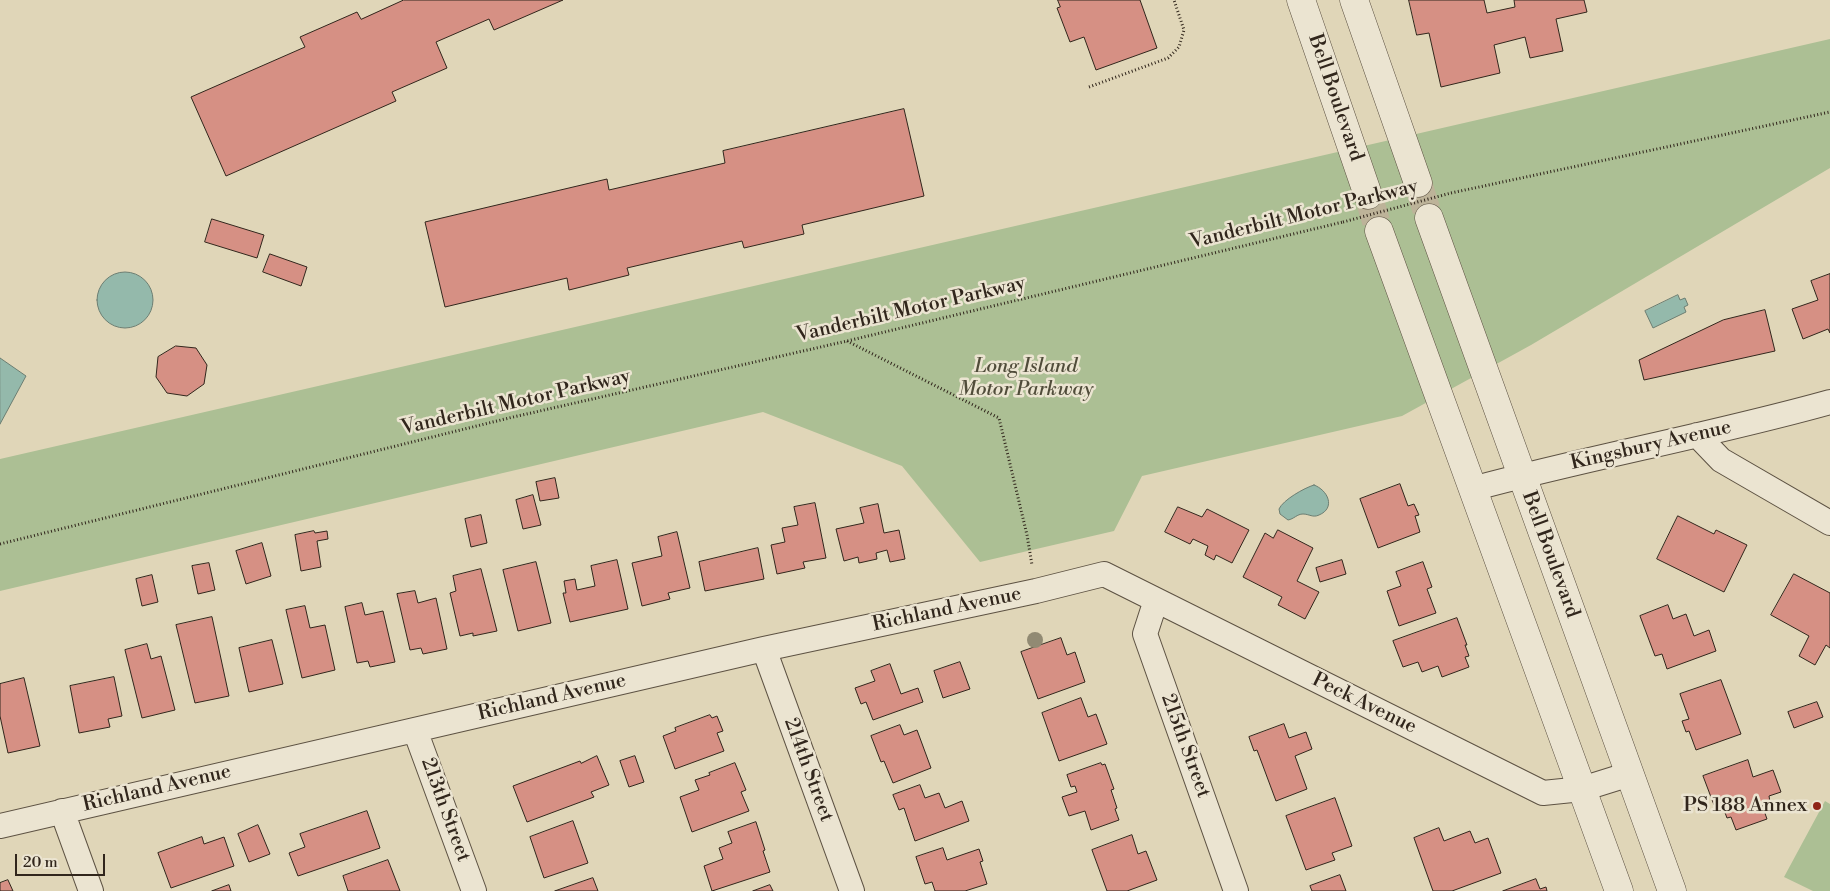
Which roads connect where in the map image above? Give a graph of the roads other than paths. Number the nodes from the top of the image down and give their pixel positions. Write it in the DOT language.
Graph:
graph roads {
  1 [pos="1301,0"];
  2 [pos="1354,0"];
  3 [pos="1418,183"];
  4 [pos="1368,195"];
  5 [pos="1429,218"];
  6 [pos="1379,231"];
  7 [pos="1830,402"];
  8 [pos="1697,435"];
  9 [pos="1521,476"];
  10 [pos="1472,489"];
  11 [pos="1830,523"];
  12 [pos="1104,574"];
  13 [pos="1156,600"];
  14 [pos="764,649"];
  15 [pos="415,730"];
  16 [pos="1630,774"];
  17 [pos="1582,789"];
  18 [pos="62,811"];
  19 [pos="0,826"];
  20 [pos="91,891"];
  21 [pos="474,891"];
  22 [pos="852,891"];
  23 [pos="1236,891"];
  24 [pos="1619,891"];
  25 [pos="1672,891"];
  1 -- 4 [label="street, Bell Boulevard"];
  2 -- 3 [label="street"];
  5 -- 9 [label="street, Bell Boulevard"];
  6 -- 10 [label="street"];
  7 -- 8 [label="street, Kingsbury Avenue"];
  8 -- 9 [label="street, Kingsbury Avenue"];
  8 -- 11 [label="street"];
  9 -- 10 [label="street, Kingsbury Avenue"];
  9 -- 16 [label="street, Bell Boulevard"];
  10 -- 17 [label="street"];
  12 -- 13 [label="street, Peck Avenue"];
  12 -- 14 [label="street, Richland Avenue"];
  13 -- 17 [label="street, Peck Avenue"];
  13 -- 23 [label="street, 215th Street"];
  14 -- 15 [label="street, Richland Avenue"];
  14 -- 22 [label="street, 214th Street"];
  15 -- 18 [label="street, Richland Avenue"];
  15 -- 21 [label="street, 213th Street"];
  16 -- 17 [label="street, Peck Avenue"];
  16 -- 25 [label="street, Bell Boulevard"];
  17 -- 24 [label="street"];
  18 -- 19 [label="street, Richland Avenue"];
  18 -- 20 [label="street"];
}
